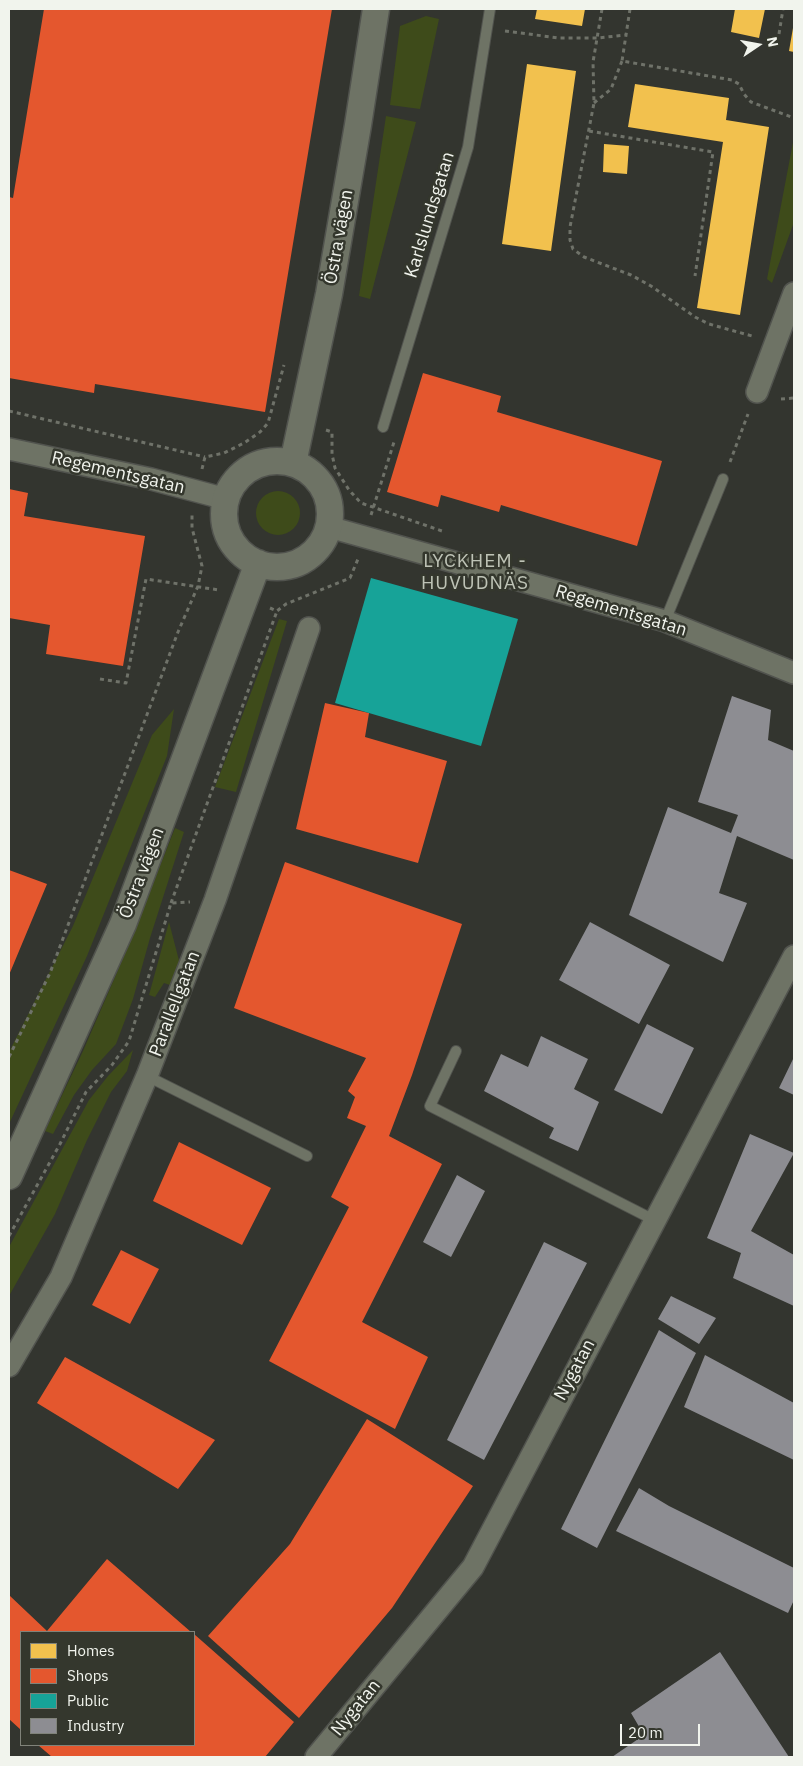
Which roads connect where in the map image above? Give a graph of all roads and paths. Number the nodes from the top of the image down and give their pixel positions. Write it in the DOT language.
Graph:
graph roads {
  1 [pos="376,9"];
  2 [pos="490,9"];
  3 [pos="602,9"];
  4 [pos="630,9"];
  5 [pos="783,9"];
  6 [pos="487,28"];
  7 [pos="779,34"];
  8 [pos="626,35"];
  9 [pos="597,38"];
  10 [pos="622,61"];
  11 [pos="594,103"];
  12 [pos="794,118"];
  13 [pos="588,131"];
  14 [pos="695,276"];
  15 [pos="794,293"];
  16 [pos="776,343"];
  17 [pos="284,365"];
  18 [pos="757,392"];
  19 [pos="9,411"];
  20 [pos="271,412"];
  21 [pos="300,423"];
  22 [pos="383,426"];
  23 [pos="9,448"];
  24 [pos="206,457"];
  25 [pos="293,463"];
  26 [pos="723,479"];
  27 [pos="197,491"];
  28 [pos="226,499"];
  29 [pos="329,527"];
  30 [pos="364,538"];
  31 [pos="258,564"];
  32 [pos="198,586"];
  33 [pos="246,599"];
  34 [pos="277,611"];
  35 [pos="665,621"];
  36 [pos="309,628"];
  37 [pos="794,673"];
  38 [pos="100,679"];
  39 [pos="215,900"];
  40 [pos="171,902"];
  41 [pos="794,956"];
  42 [pos="456,1051"];
  43 [pos="9,1057"];
  44 [pos="147,1076"];
  45 [pos="307,1156"];
  46 [pos="9,1176"];
  47 [pos="654,1220"];
  48 [pos="9,1236"];
  49 [pos="9,1366"];
  50 [pos="316,1757"];
  1 -- 21 [label="street, Östra vägen"];
  2 -- 6 [label="lane, Karlslundsgatan"];
  3 -- 9 [label="path"];
  4 -- 8 [label="path"];
  5 -- 7 [label="path"];
  6 -- 9 [label="path"];
  6 -- 22 [label="lane, Karlslundsgatan"];
  8 -- 9 [label="path"];
  8 -- 10 [label="path"];
  9 -- 11 [label="path"];
  10 -- 11 [label="path"];
  10 -- 12 [label="path"];
  11 -- 13 [label="path"];
  13 -- 14 [label="path"];
  13 -- 16 [label="path"];
  15 -- 16 [label="street"];
  16 -- 18 [label="street"];
  17 -- 20 [label="path"];
  18 -- 26 [label="path"];
  19 -- 24 [label="path"];
  20 -- 21 [label="path"];
  20 -- 24 [label="path"];
  21 -- 25 [label="street, Östra vägen"];
  21 -- 30 [label="path"];
  23 -- 27 [label="street, Regementsgatan"];
  24 -- 27 [label="path"];
  25 -- 28 [label="street"];
  25 -- 29 [label="street"];
  26 -- 35 [label="lane"];
  27 -- 28 [label="street, Regementsgatan"];
  27 -- 32 [label="path"];
  28 -- 31 [label="street"];
  29 -- 30 [label="street, Regementsgatan"];
  29 -- 31 [label="street"];
  30 -- 34 [label="path"];
  30 -- 35 [label="street, Regementsgatan"];
  31 -- 33 [label="street, Östra vägen"];
  32 -- 33 [label="path"];
  32 -- 38 [label="path"];
  32 -- 43 [label="path"];
  33 -- 34 [label="path"];
  33 -- 46 [label="street, Östra vägen"];
  34 -- 40 [label="path"];
  35 -- 37 [label="street, Regementsgatan"];
  36 -- 39 [label="street, Parallellgatan"];
  39 -- 40 [label="path"];
  39 -- 44 [label="street, Parallellgatan"];
  40 -- 48 [label="path"];
  41 -- 47 [label="street, Nygatan"];
  42 -- 47 [label="lane"];
  44 -- 45 [label="lane"];
  44 -- 49 [label="street, Parallellgatan"];
  47 -- 50 [label="street, Nygatan"];
}
